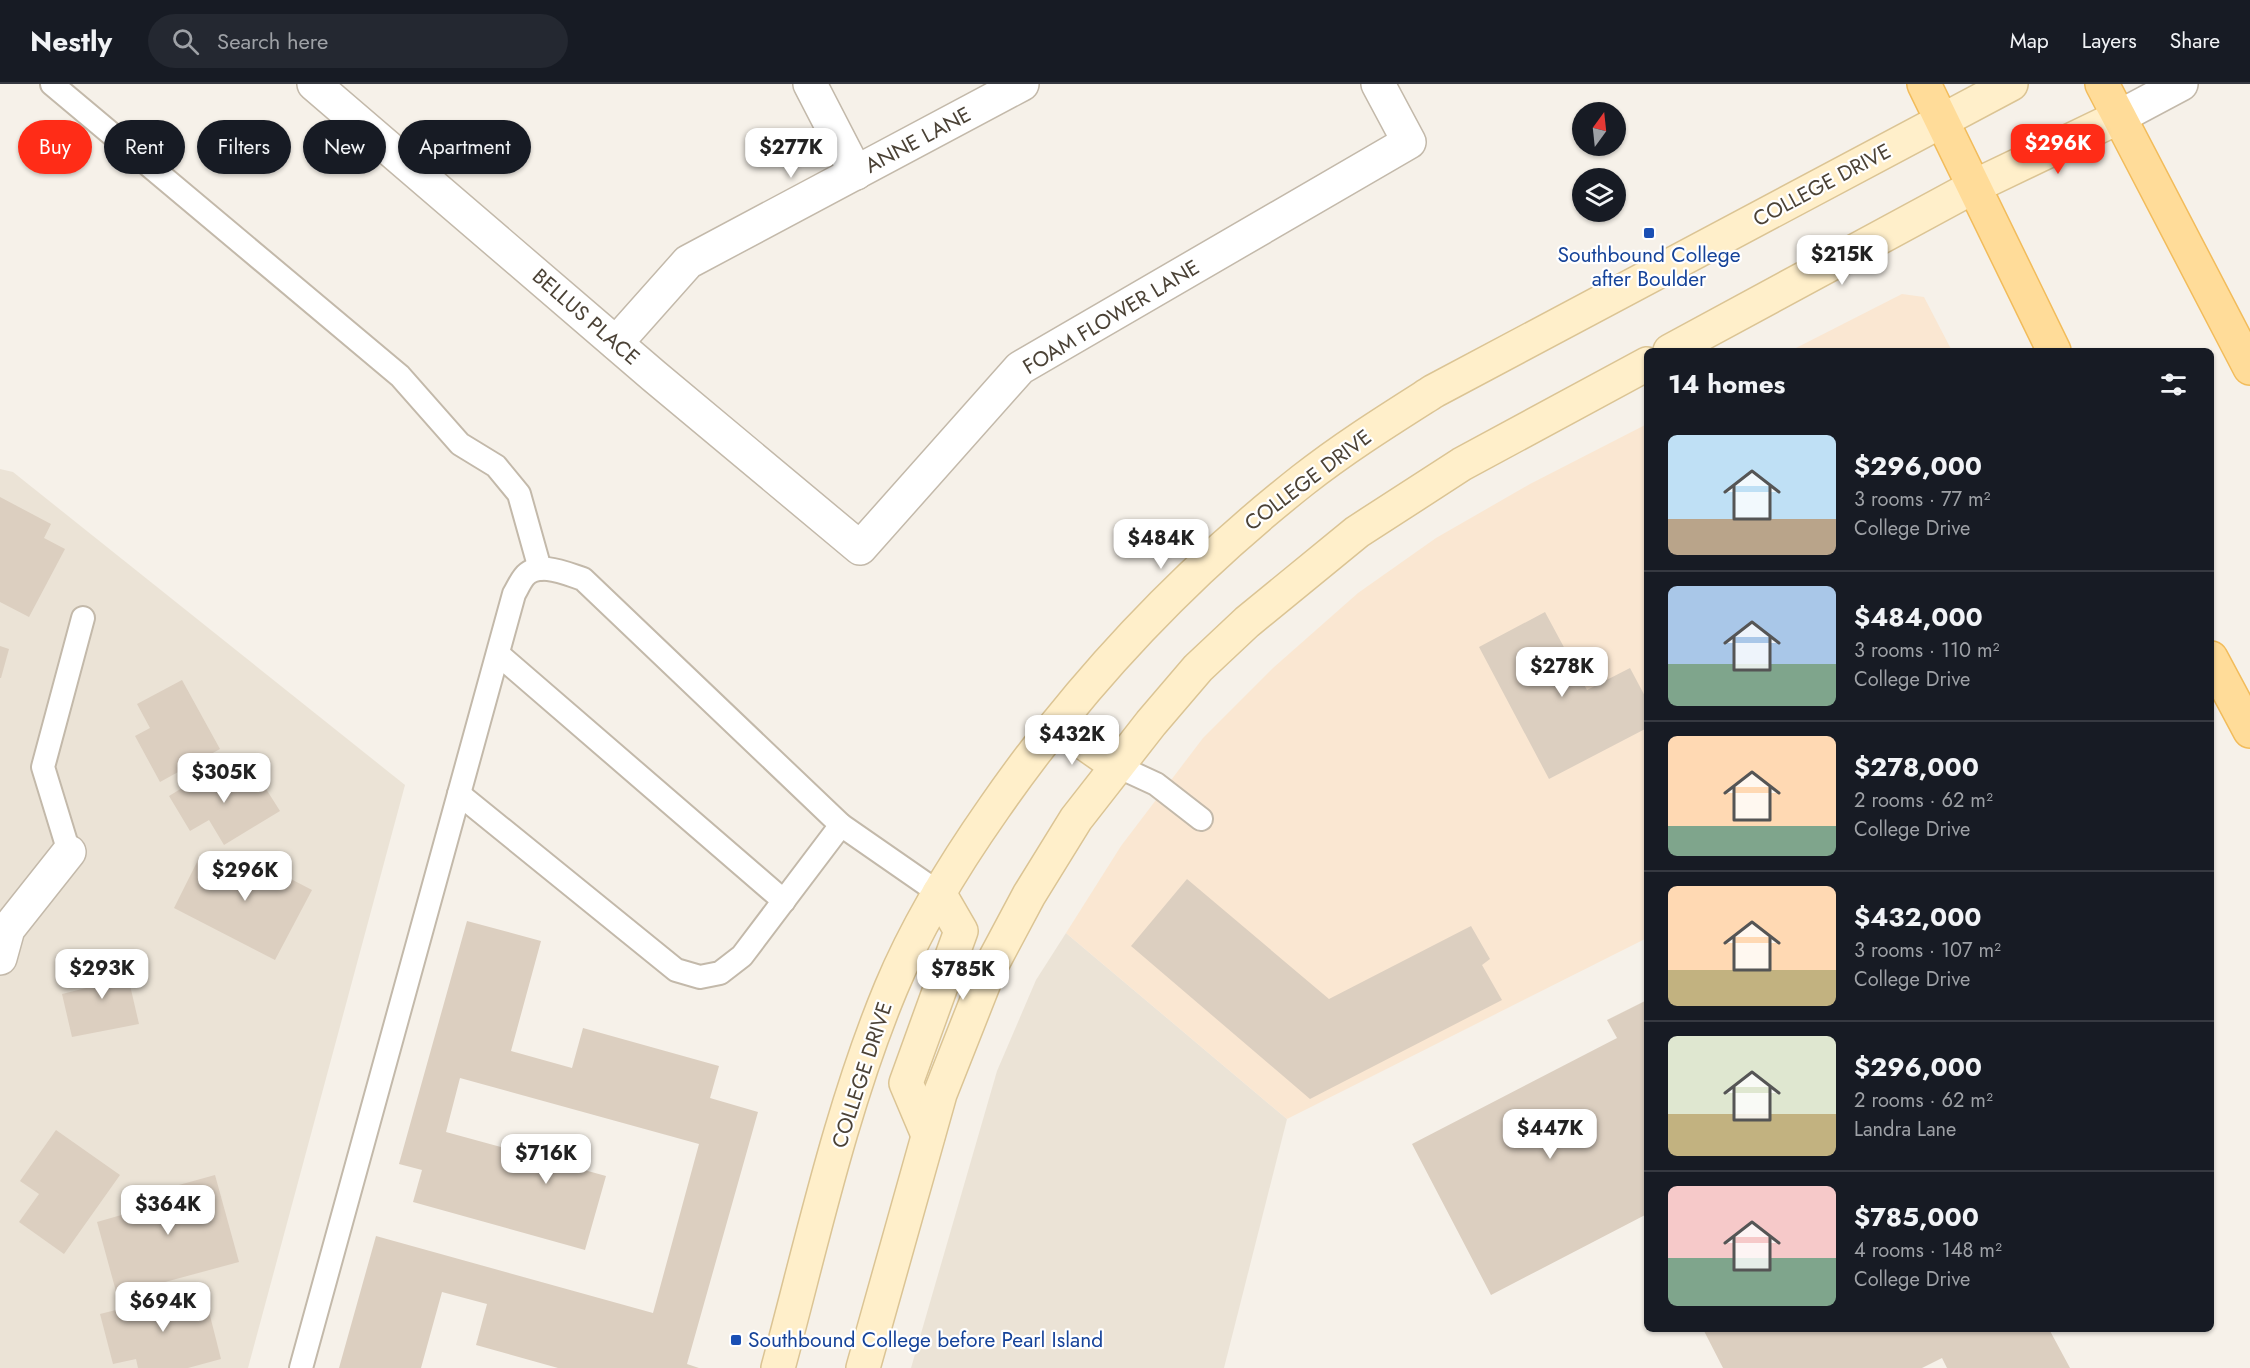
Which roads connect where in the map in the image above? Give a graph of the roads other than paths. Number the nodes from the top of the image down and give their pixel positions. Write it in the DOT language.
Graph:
graph roads {
  1 [pos="52,84"];
  2 [pos="314,84"];
  3 [pos="810,84"];
  4 [pos="1022,84"];
  5 [pos="1378,84"];
  6 [pos="1924,84"];
  7 [pos="2011,84"];
  8 [pos="2102,84"];
  9 [pos="2181,84"];
  10 [pos="2119,117"];
  11 [pos="1943,122"];
  12 [pos="856,173"];
  13 [pos="1975,186"];
  14 [pos="616,343"];
  15 [pos="1676,348"];
  16 [pos="2053,348"];
  17 [pos="1644,366"];
  18 [pos="2250,368"];
  19 [pos="860,548"];
  20 [pos="540,568"];
  21 [pos="83,618"];
  22 [pos="498,654"];
  23 [pos="2214,664"];
  24 [pos="1057,724"];
  25 [pos="2250,731"];
  26 [pos="1117,766"];
  27 [pos="459,794"];
  28 [pos="1202,819"];
  29 [pos="841,825"];
  30 [pos="69,852"];
  31 [pos="939,893"];
  32 [pos="784,901"];
  33 [pos="0,958"];
  34 [pos="928,1135"];
  35 [pos="301,1368"];
  36 [pos="778,1368"];
  37 [pos="863,1368"];
  1 -- 20 [label="lane"];
  2 -- 14 [label="street, BELLUS PLACE"];
  3 -- 12 [label="street"];
  4 -- 12 [label="street, ANNE LANE"];
  5 -- 19 [label="street, FOAM FLOWER LANE"];
  6 -- 11 [label="main road"];
  7 -- 11 [label="main road, COLLEGE DRIVE"];
  8 -- 10 [label="main road"];
  9 -- 10 [label="street"];
  10 -- 13 [label="main road"];
  10 -- 18 [label="main road"];
  11 -- 13 [label="main road"];
  11 -- 24 [label="main road, COLLEGE DRIVE"];
  12 -- 14 [label="street, ANNE LANE"];
  13 -- 15 [label="main road"];
  13 -- 16 [label="main road"];
  14 -- 19 [label="street, BELLUS PLACE"];
  17 -- 26 [label="main road"];
  20 -- 22 [label="lane"];
  20 -- 29 [label="lane"];
  21 -- 30 [label="lane"];
  22 -- 27 [label="lane"];
  22 -- 32 [label="lane"];
  23 -- 25 [label="main road"];
  24 -- 26 [label="main road"];
  24 -- 31 [label="main road, COLLEGE DRIVE"];
  26 -- 28 [label="lane"];
  26 -- 34 [label="main road"];
  27 -- 32 [label="lane"];
  27 -- 35 [label="lane"];
  29 -- 31 [label="lane"];
  29 -- 32 [label="lane"];
  30 -- 33 [label="street"];
  31 -- 34 [label="main road"];
  31 -- 36 [label="main road, COLLEGE DRIVE"];
  34 -- 37 [label="main road"];
}
